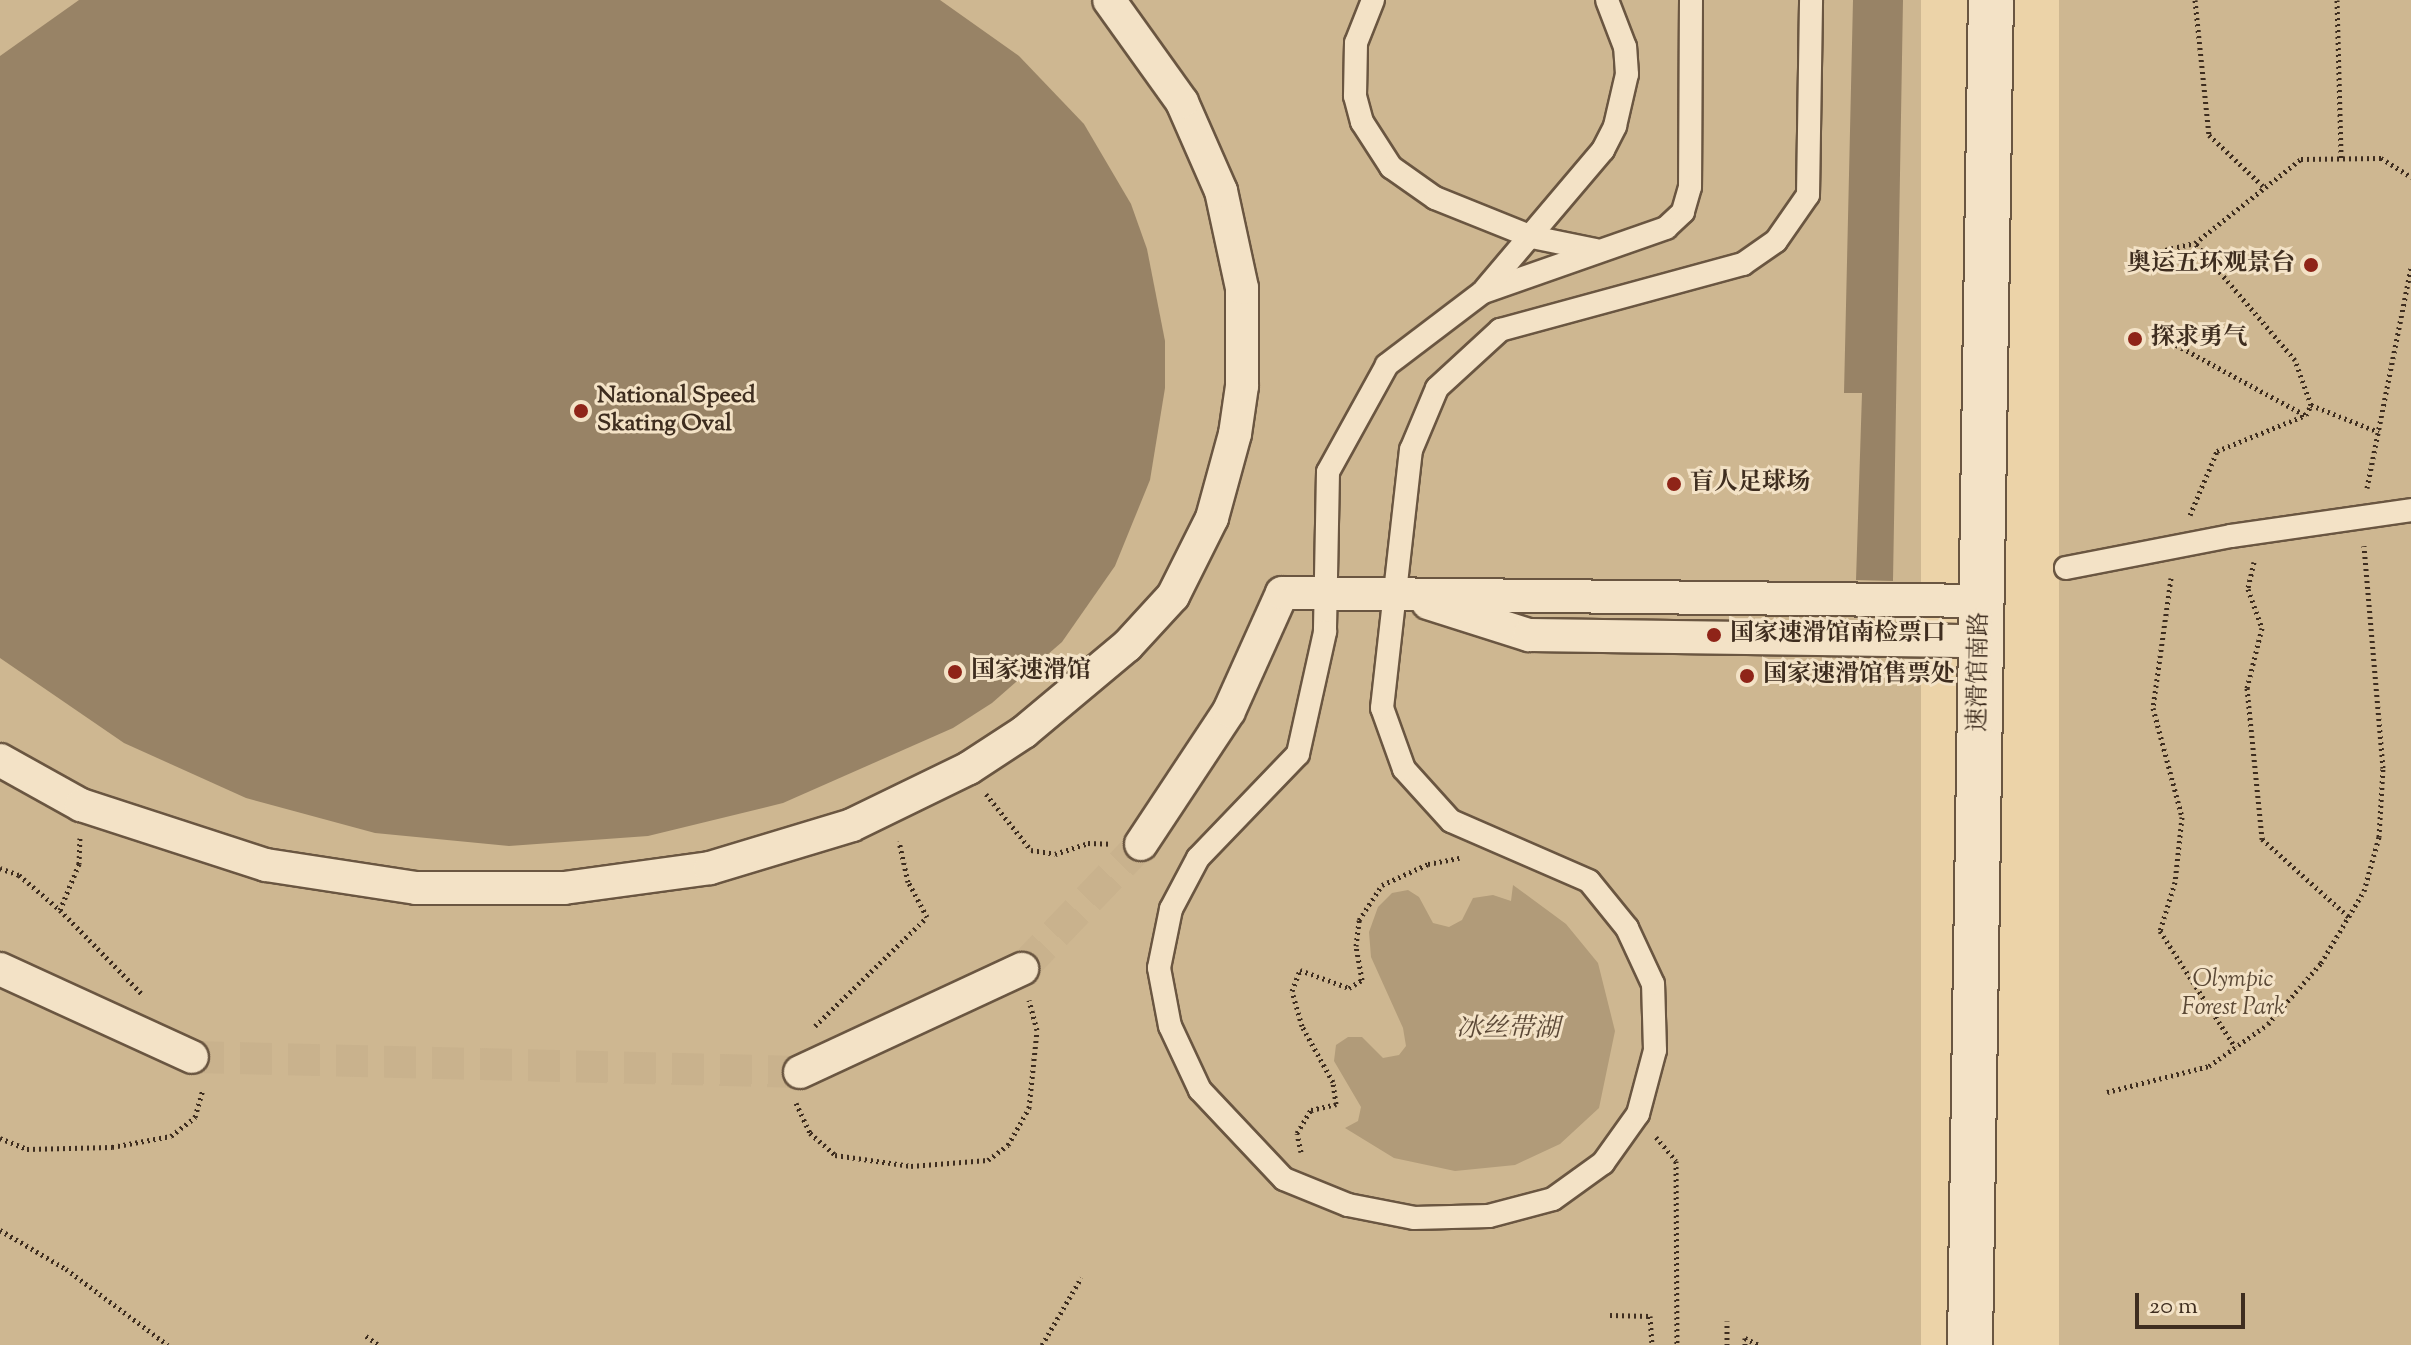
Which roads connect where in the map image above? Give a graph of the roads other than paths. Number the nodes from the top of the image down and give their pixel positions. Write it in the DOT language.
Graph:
graph roads {
  1 [pos="1109,0"];
  2 [pos="1373,0"];
  3 [pos="1607,0"];
  4 [pos="1691,0"];
  5 [pos="1811,0"];
  6 [pos="1991,0"];
  7 [pos="1532,237"];
  8 [pos="1597,250"];
  9 [pos="1483,292"];
  10 [pos="2411,510"];
  11 [pos="2066,568"];
  12 [pos="1326,592"];
  13 [pos="1395,593"];
  14 [pos="1981,621"];
  15 [pos="0,760"];
  16 [pos="1131,844"];
  17 [pos="0,969"];
  18 [pos="1022,969"];
  19 [pos="192,1057"];
  20 [pos="797,1082"];
  21 [pos="1970,1345"];
  1 -- 15 [label="street"];
  2 -- 7 [label="lane"];
  3 -- 7 [label="lane"];
  4 -- 8 [label="lane"];
  5 -- 13 [label="lane"];
  6 -- 14 [label="street, 速滑馆南路"];
  7 -- 8 [label="lane"];
  7 -- 9 [label="lane"];
  8 -- 9 [label="lane"];
  9 -- 12 [label="lane"];
  10 -- 11 [label="lane"];
  12 -- 13 [label="street"];
  12 -- 13 [label="lane"];
  12 -- 16 [label="street"];
  13 -- 14 [label="street"];
  14 -- 21 [label="street, 速滑馆南路"];
  17 -- 19 [label="street"];
  18 -- 20 [label="street"];
}
